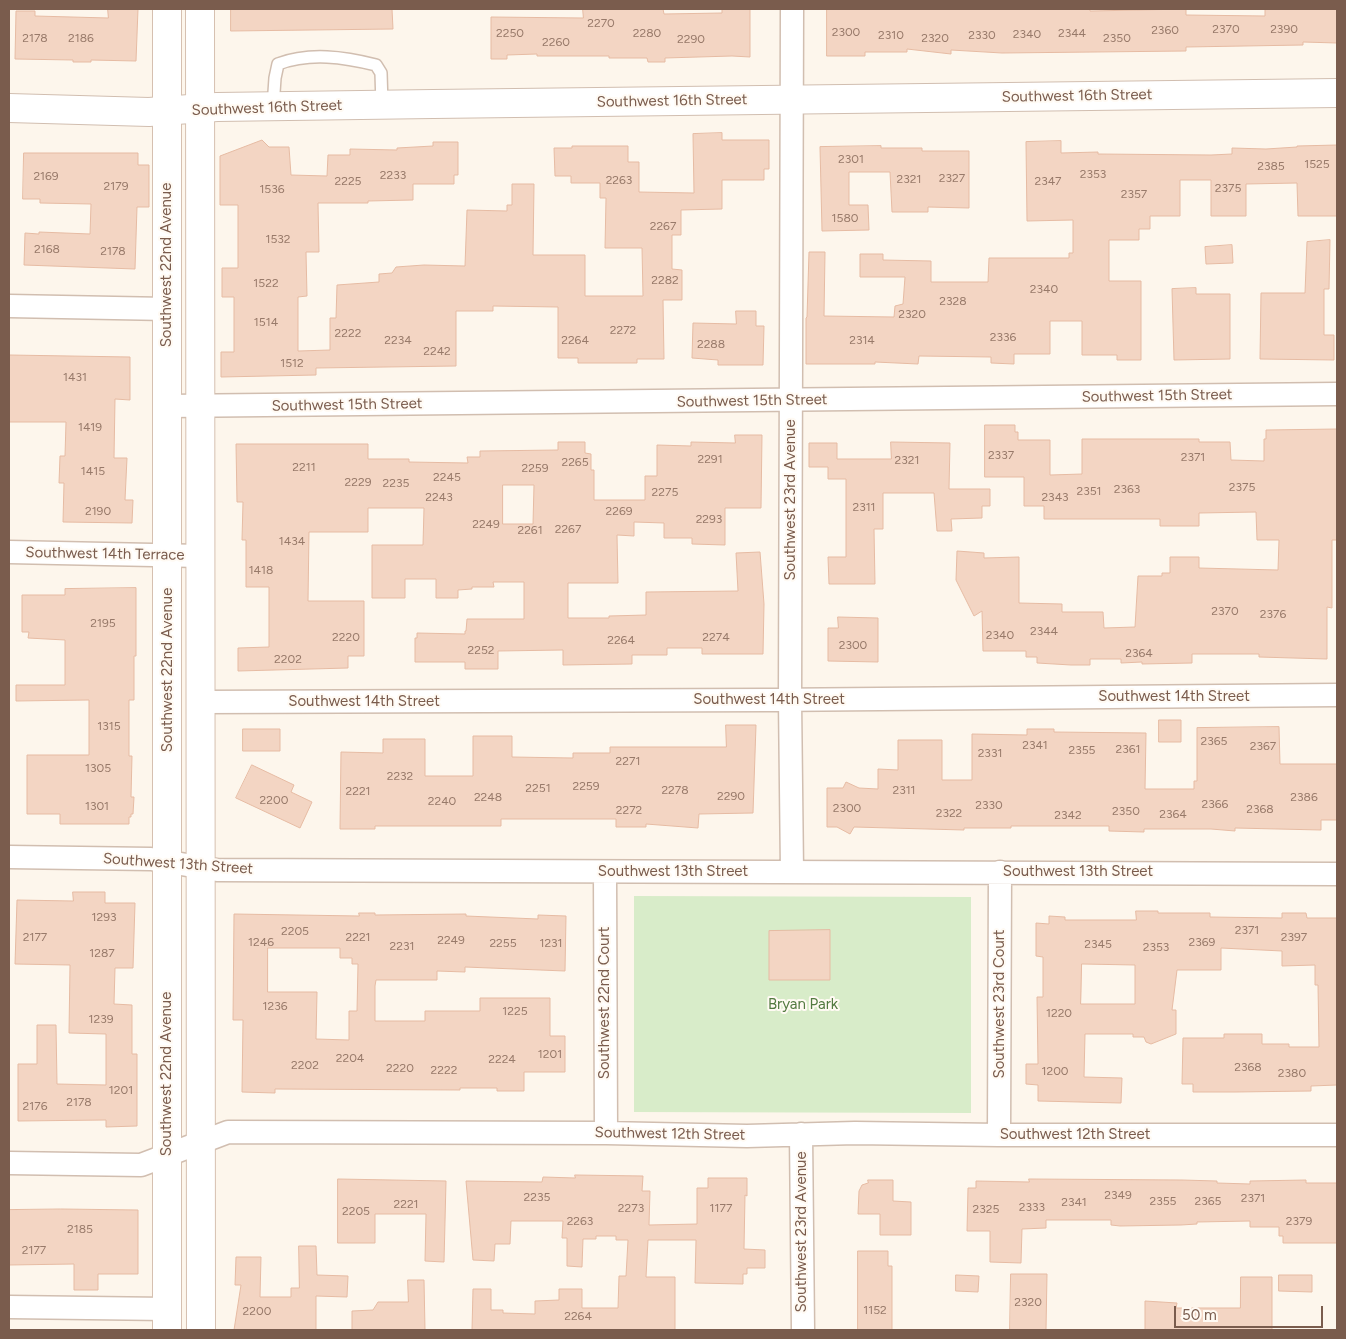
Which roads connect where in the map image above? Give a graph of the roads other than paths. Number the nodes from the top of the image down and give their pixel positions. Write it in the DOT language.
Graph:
graph roads {
  1 [pos="166,9"];
  2 [pos="200,9"];
  3 [pos="792,9"];
  4 [pos="1336,92"];
  5 [pos="792,99"];
  6 [pos="382,105"];
  7 [pos="273,107"];
  8 [pos="9,108"];
  9 [pos="200,109"];
  10 [pos="167,112"];
  11 [pos="9,306"];
  12 [pos="168,309"];
  13 [pos="1337,394"];
  14 [pos="792,400"];
  15 [pos="167,406"];
  16 [pos="201,406"];
  17 [pos="9,552"];
  18 [pos="168,555"];
  19 [pos="201,556"];
  20 [pos="1337,695"];
  21 [pos="790,700"];
  22 [pos="201,702"];
  23 [pos="9,856"];
  24 [pos="167,862"];
  25 [pos="201,868"];
  26 [pos="792,872"];
  27 [pos="1000,872"];
  28 [pos="605,873"];
  29 [pos="1337,874"];
  30 [pos="606,1134"];
  31 [pos="801,1134"];
  32 [pos="999,1135"];
  33 [pos="1337,1135"];
  34 [pos="201,1142"];
  35 [pos="167,1155"];
  36 [pos="9,1163"];
  37 [pos="9,1307"];
  38 [pos="167,1320"];
  39 [pos="201,1330"];
  40 [pos="803,1330"];
  1 -- 10 [label="main road, Southwest 22nd Avenue"];
  2 -- 9 [label="main road"];
  3 -- 5 [label="street, Southwest 23rd Avenue"];
  4 -- 5 [label="main road, Southwest 16th Street"];
  5 -- 6 [label="main road, Southwest 16th Street"];
  5 -- 14 [label="street, Southwest 23rd Avenue"];
  6 -- 7 [label="main road, Southwest 16th Street"];
  6 -- 7 [label="lane"];
  7 -- 9 [label="main road, Southwest 16th Street"];
  8 -- 10 [label="main road, Southwest 16th Street"];
  9 -- 10 [label="main road, Southwest 16th Street"];
  9 -- 16 [label="main road"];
  10 -- 12 [label="main road, Southwest 22nd Avenue"];
  11 -- 12 [label="street"];
  12 -- 15 [label="main road, Southwest 22nd Avenue"];
  13 -- 14 [label="street, Southwest 15th Street"];
  14 -- 16 [label="street, Southwest 15th Street"];
  14 -- 21 [label="street, Southwest 23rd Avenue"];
  15 -- 16 [label="street, Southwest 15th Street"];
  15 -- 18 [label="main road, Southwest 22nd Avenue"];
  16 -- 19 [label="main road"];
  17 -- 18 [label="street, Southwest 14th Terrace"];
  18 -- 19 [label="street, Southwest 14th Terrace"];
  18 -- 24 [label="main road, Southwest 22nd Avenue"];
  19 -- 22 [label="main road"];
  20 -- 21 [label="street, Southwest 14th Street"];
  21 -- 22 [label="street, Southwest 14th Street"];
  21 -- 26 [label="street, Southwest 23rd Avenue"];
  22 -- 25 [label="main road"];
  23 -- 24 [label="street, Southwest 13th Street"];
  24 -- 25 [label="street, Southwest 13th Street"];
  24 -- 35 [label="main road, Southwest 22nd Avenue"];
  25 -- 28 [label="street, Southwest 13th Street"];
  25 -- 34 [label="main road"];
  26 -- 27 [label="street, Southwest 13th Street"];
  26 -- 28 [label="street, Southwest 13th Street"];
  27 -- 29 [label="street, Southwest 13th Street"];
  27 -- 32 [label="street, Southwest 23rd Court"];
  28 -- 30 [label="street, Southwest 22nd Court"];
  30 -- 31 [label="street, Southwest 12th Street"];
  30 -- 34 [label="street, Southwest 12th Street"];
  31 -- 32 [label="street, Southwest 12th Street"];
  31 -- 40 [label="street, Southwest 23rd Avenue"];
  32 -- 33 [label="street, Southwest 12th Street"];
  34 -- 35 [label="street, Southwest 12th Street"];
  34 -- 39 [label="main road"];
  35 -- 36 [label="street, Southwest 12th Street"];
  35 -- 38 [label="main road, Southwest 22nd Avenue"];
  37 -- 38 [label="street"];
}
